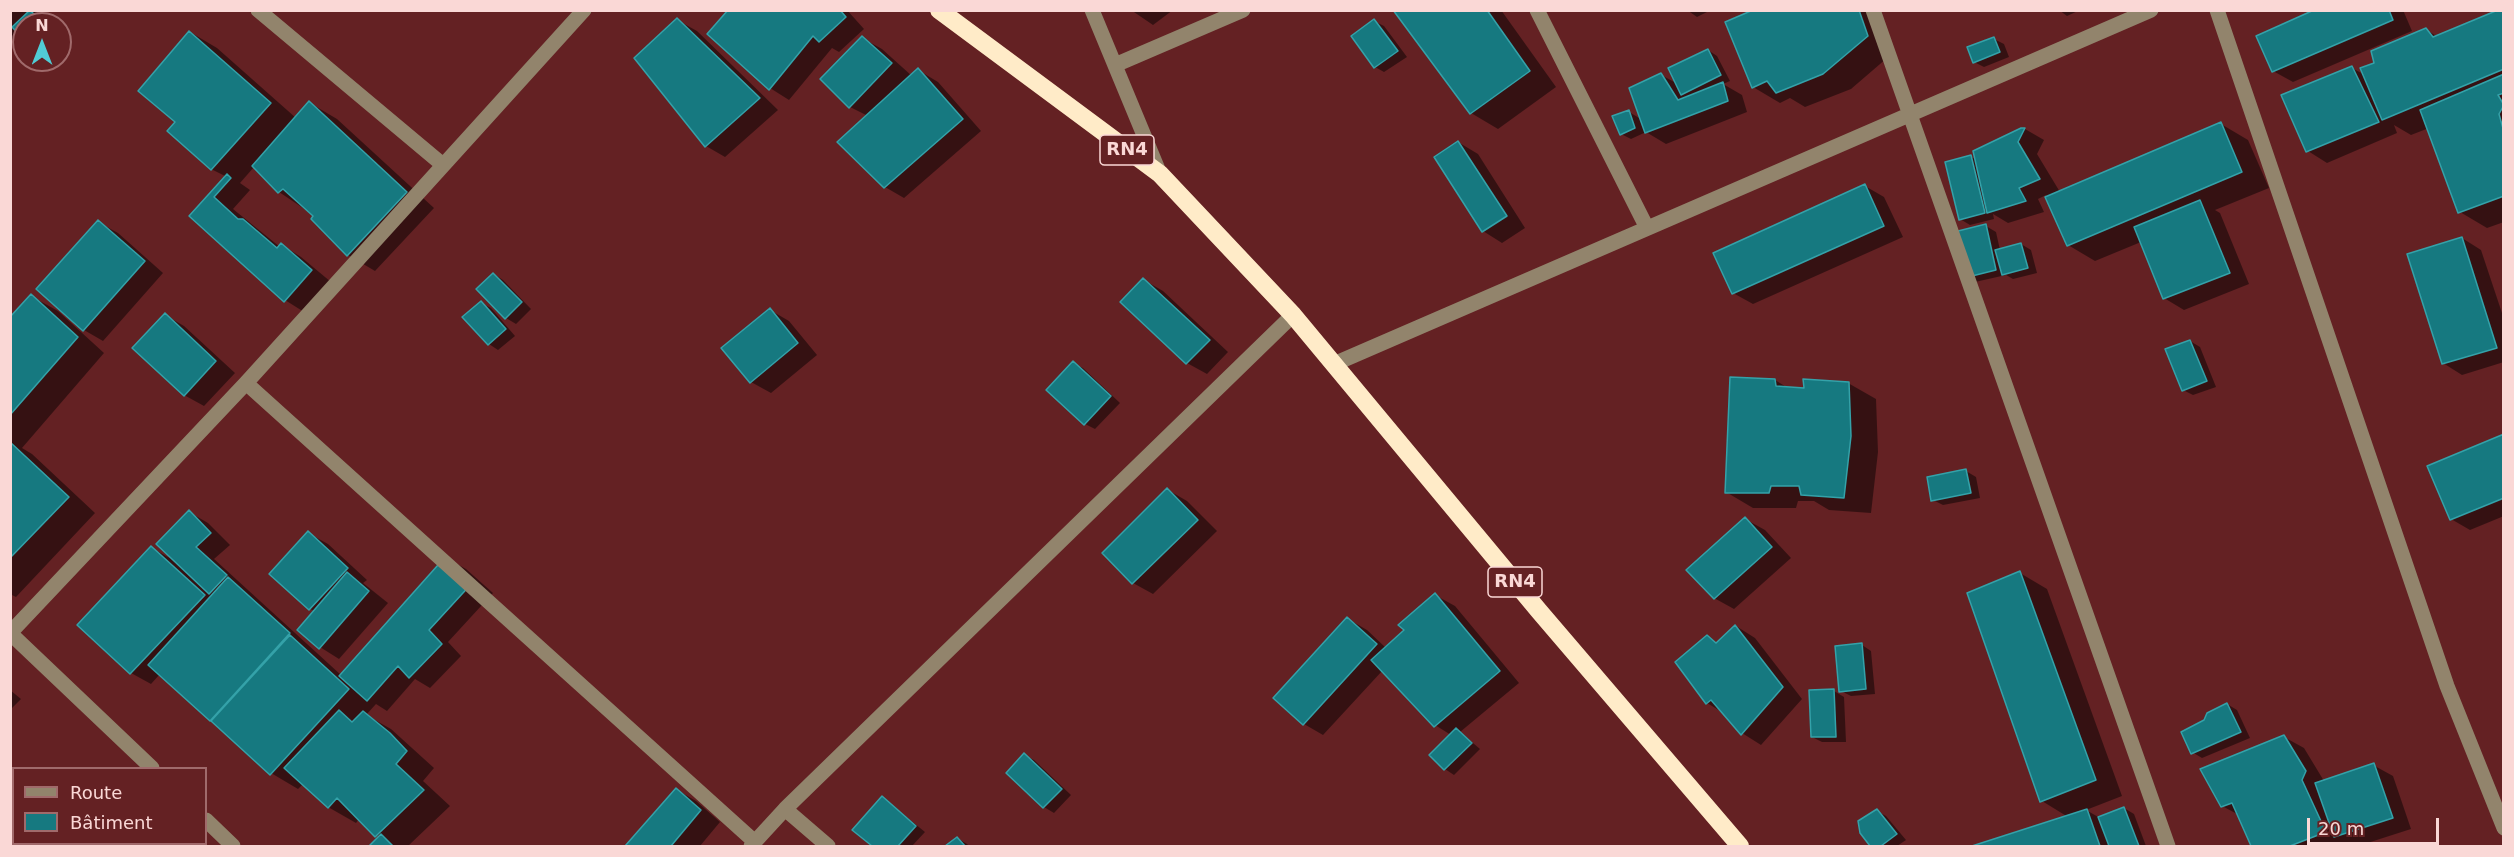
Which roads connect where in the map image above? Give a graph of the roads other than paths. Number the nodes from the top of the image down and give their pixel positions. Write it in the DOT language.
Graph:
graph roads {
  1 [pos="258,10"];
  2 [pos="584,10"];
  3 [pos="939,10"];
  4 [pos="1092,10"];
  5 [pos="1243,10"];
  6 [pos="1537,10"];
  7 [pos="1873,10"];
  8 [pos="2151,10"];
  9 [pos="2217,10"];
  10 [pos="1115,65"];
  11 [pos="1908,115"];
  12 [pos="443,165"];
  13 [pos="1160,174"];
  14 [pos="1647,228"];
  15 [pos="1293,315"];
  16 [pos="1334,364"];
  17 [pos="246,382"];
  18 [pos="10,633"];
  19 [pos="151,767"];
  20 [pos="785,809"];
  21 [pos="207,821"];
  22 [pos="2504,828"];
  23 [pos="753,844"];
  24 [pos="233,846"];
  25 [pos="828,846"];
  26 [pos="1740,846"];
  27 [pos="2168,846"];
  1 -- 12 [label="street"];
  2 -- 12 [label="street"];
  3 -- 13 [label="highway, RN4"];
  4 -- 10 [label="street"];
  5 -- 10 [label="street"];
  6 -- 14 [label="street"];
  7 -- 11 [label="street"];
  8 -- 11 [label="street"];
  9 -- 22 [label="street"];
  10 -- 13 [label="street"];
  11 -- 14 [label="street"];
  11 -- 27 [label="street"];
  12 -- 17 [label="street"];
  13 -- 15 [label="highway, RN4"];
  14 -- 16 [label="street"];
  15 -- 16 [label="highway, RN4"];
  15 -- 20 [label="street"];
  16 -- 26 [label="highway, RN4"];
  17 -- 18 [label="street"];
  17 -- 23 [label="street"];
  18 -- 19 [label="street"];
  20 -- 23 [label="street"];
  20 -- 25 [label="street"];
  21 -- 24 [label="street"];
}
